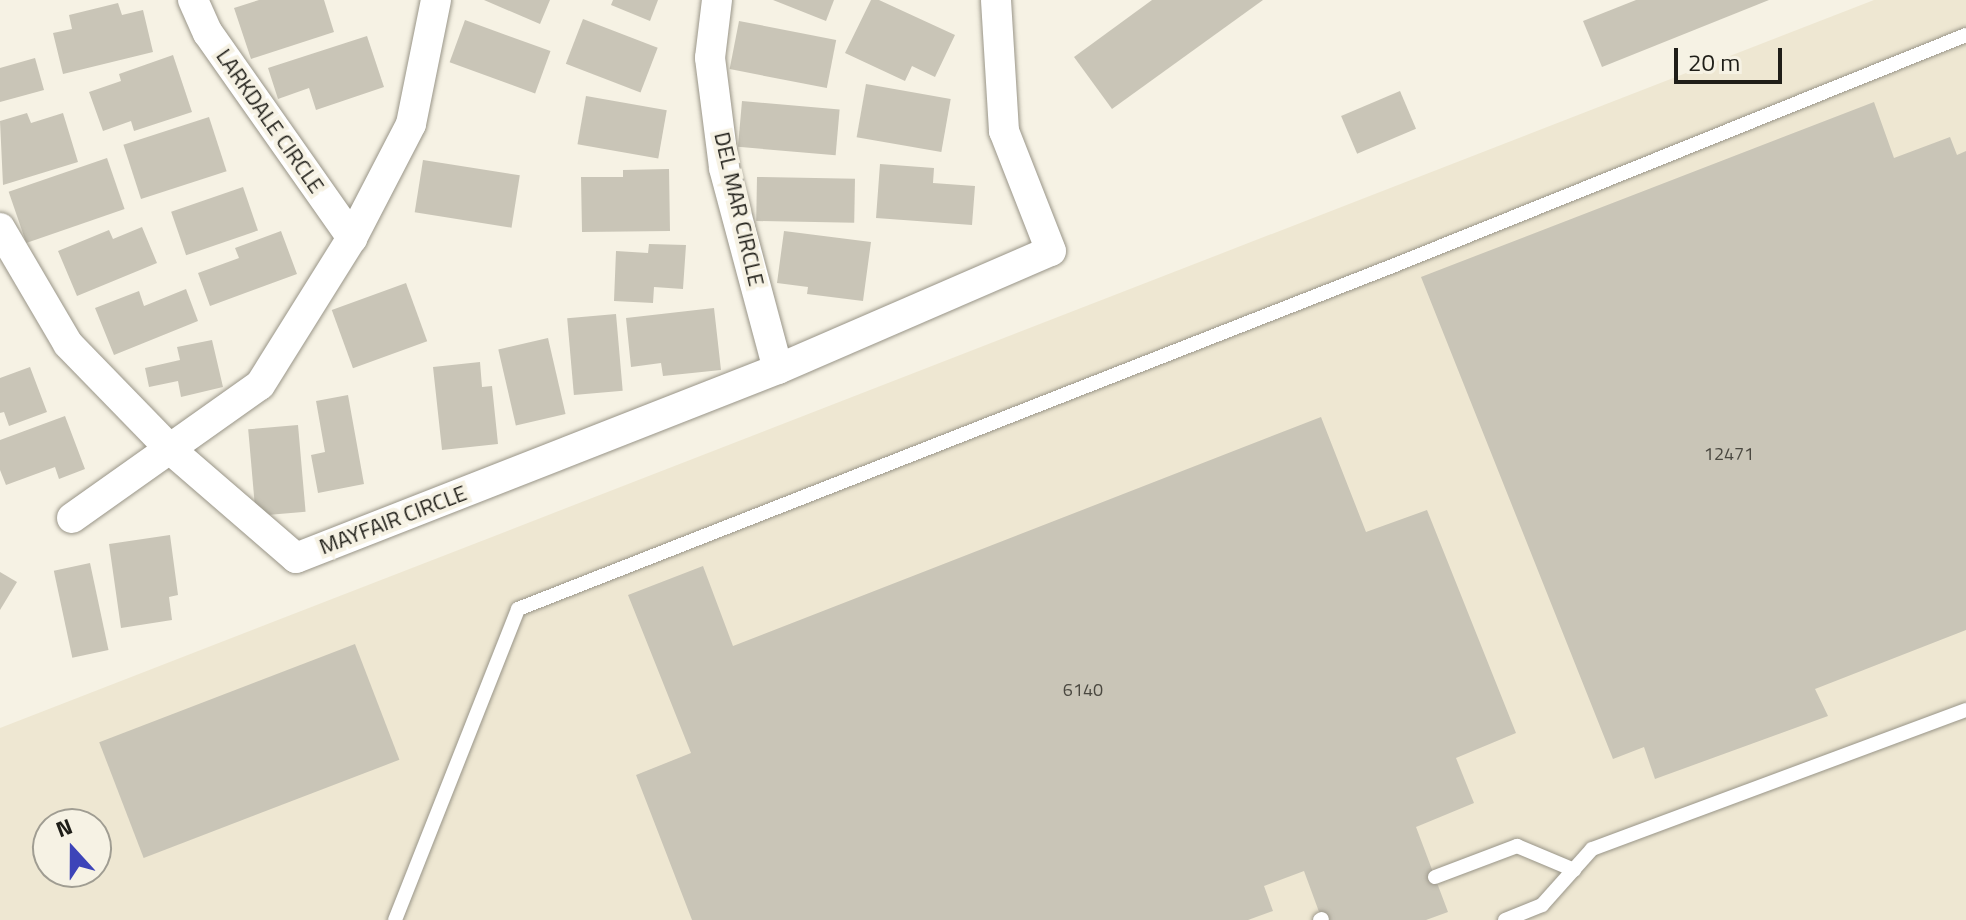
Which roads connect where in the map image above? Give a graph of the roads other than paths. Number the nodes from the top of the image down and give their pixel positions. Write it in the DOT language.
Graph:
graph roads {
  1 [pos="193,0"];
  2 [pos="436,0"];
  3 [pos="717,0"];
  4 [pos="996,0"];
  5 [pos="1966,35"];
  6 [pos="0,228"];
  7 [pos="352,238"];
  8 [pos="778,369"];
  9 [pos="171,450"];
  10 [pos="72,518"];
  11 [pos="1966,710"];
  12 [pos="1574,870"];
  13 [pos="1435,877"];
  14 [pos="395,920"];
  15 [pos="1505,920"];
  1 -- 7 [label="street, LARKDALE CIRCLE"];
  2 -- 7 [label="street"];
  3 -- 8 [label="street, DEL MAR CIRCLE"];
  4 -- 8 [label="street, MAYFAIR CIRCLE"];
  5 -- 14 [label="lane"];
  6 -- 9 [label="street"];
  7 -- 9 [label="street"];
  8 -- 9 [label="street, MAYFAIR CIRCLE"];
  9 -- 10 [label="street"];
  11 -- 12 [label="lane"];
  12 -- 13 [label="lane"];
  12 -- 15 [label="lane"];
}
